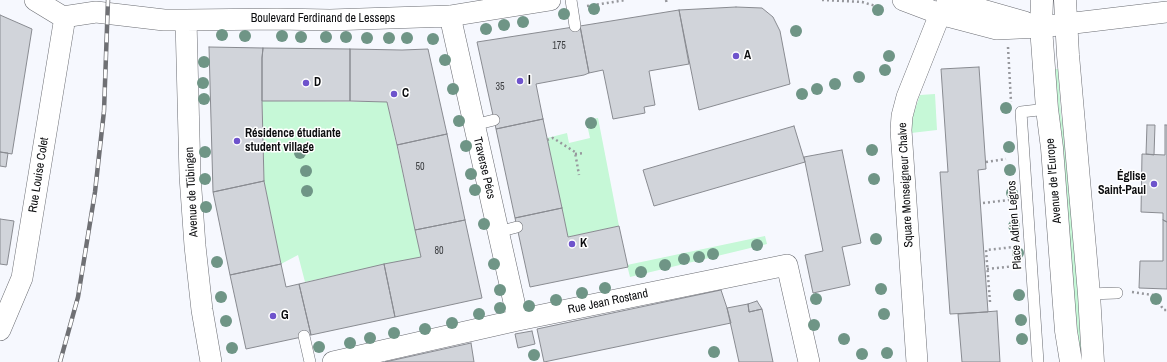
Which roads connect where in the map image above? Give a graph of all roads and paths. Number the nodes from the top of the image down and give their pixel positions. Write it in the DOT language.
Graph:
graph roads {
  1 [pos="35,0"];
  2 [pos="550,0"];
  3 [pos="571,0"];
  4 [pos="822,0"];
  5 [pos="1042,0"];
  6 [pos="1065,0"];
  7 [pos="896,5"];
  8 [pos="479,6"];
  9 [pos="944,7"];
  10 [pos="68,8"];
  11 [pos="1167,12"];
  12 [pos="450,16"];
  13 [pos="186,20"];
  14 [pos="1067,24"];
  15 [pos="576,26"];
  16 [pos="1041,27"];
  17 [pos="1008,46"];
  18 [pos="1008,63"];
  19 [pos="1048,109"];
  20 [pos="494,120"];
  21 [pos="474,125"];
  22 [pos="547,140"];
  23 [pos="584,152"];
  24 [pos="575,154"];
  25 [pos="1006,160"];
  26 [pos="986,162"];
  27 [pos="579,175"];
  28 [pos="1009,200"];
  29 [pos="983,203"];
  30 [pos="1014,247"];
  31 [pos="1015,266"];
  32 [pos="987,269"];
  33 [pos="1129,292"];
  34 [pos="1117,293"];
  35 [pos="1089,294"];
  36 [pos="990,302"];
  37 [pos="1167,310"];
  38 [pos="518,320"];
  39 [pos="0,330"];
  40 [pos="304,336"];
  41 [pos="210,362"];
  42 [pos="310,362"];
  43 [pos="333,362"];
  44 [pos="810,362"];
  45 [pos="917,362"];
  46 [pos="1038,362"];
  47 [pos="1071,362"];
  48 [pos="1093,362"];
  1 -- 10 [label="street"];
  2 -- 8 [label="street, Boulevard Ferdinand de Lesseps"];
  3 -- 15 [label="lane"];
  4 -- 7 [label="path"];
  5 -- 16 [label="main road, Avenue de l'Europe"];
  6 -- 14 [label="main road, Avenue de l'Europe"];
  7 -- 9 [label="street"];
  8 -- 12 [label="street, Boulevard Ferdinand de Lesseps"];
  9 -- 16 [label="street"];
  9 -- 45 [label="street, Square Monseigneur Chalve"];
  10 -- 13 [label="street, Boulevard Ferdinand de Lesseps"];
  10 -- 39 [label="street, Rue Louise Colet"];
  11 -- 14 [label="street"];
  12 -- 13 [label="street, Boulevard Ferdinand de Lesseps"];
  12 -- 21 [label="street, Traverse Pécs"];
  13 -- 41 [label="street, Avenue de Tübingen"];
  14 -- 16 [label="street"];
  14 -- 35 [label="main road, Avenue de l'Europe"];
  16 -- 19 [label="main road, Avenue de l'Europe"];
  17 -- 18 [label="path"];
  19 -- 46 [label="lane, Place Adrien Legros"];
  19 -- 47 [label="main road, Avenue de l'Europe"];
  20 -- 21 [label="lane"];
  21 -- 38 [label="street, Traverse Pécs"];
  22 -- 24 [label="path"];
  23 -- 24 [label="path"];
  24 -- 27 [label="path"];
  25 -- 26 [label="path"];
  28 -- 29 [label="path"];
  30 -- 32 [label="path"];
  31 -- 32 [label="path"];
  32 -- 36 [label="path"];
  33 -- 37 [label="path"];
  34 -- 35 [label="lane"];
  35 -- 48 [label="main road, Avenue de l'Europe"];
  38 -- 43 [label="street, Rue Jean Rostand"];
  38 -- 44 [label="street, Rue Jean Rostand"];
  40 -- 42 [label="lane"];
}
